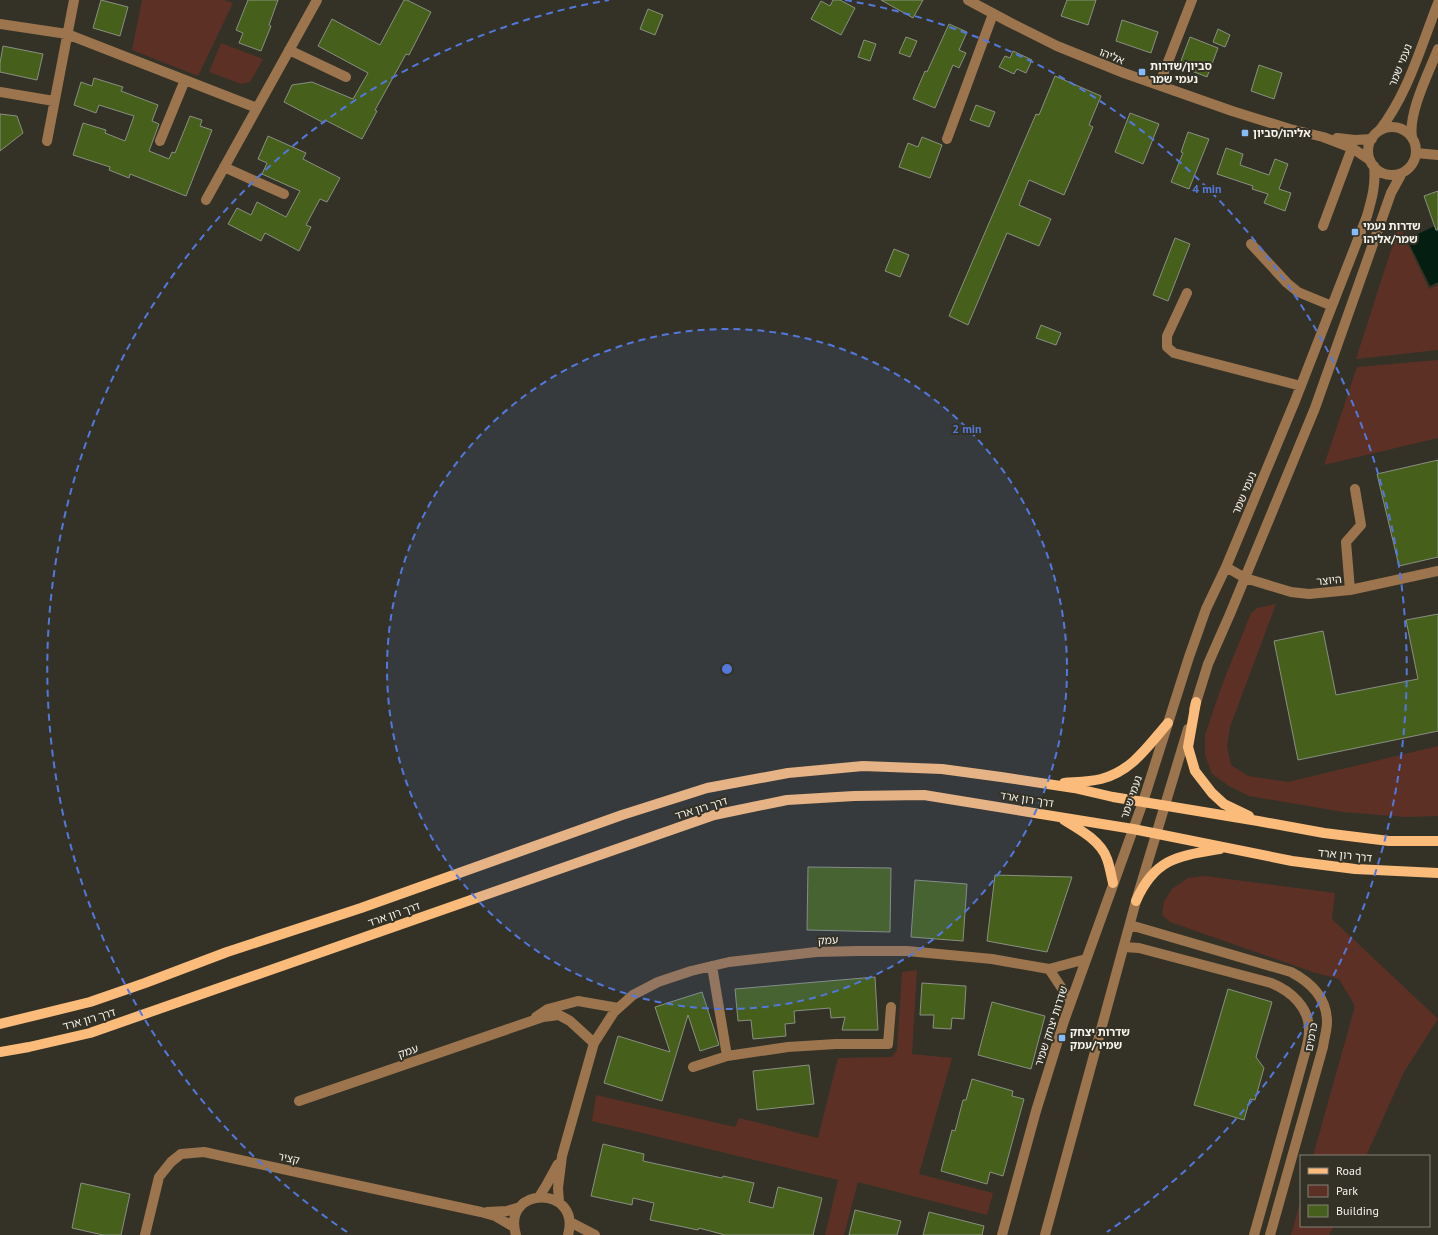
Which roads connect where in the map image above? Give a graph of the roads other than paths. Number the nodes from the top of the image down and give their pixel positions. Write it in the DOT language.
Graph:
graph roads {
  1 [pos="74,0"];
  2 [pos="317,0"];
  3 [pos="968,0"];
  4 [pos="1192,0"];
  5 [pos="1438,3"];
  6 [pos="993,14"];
  7 [pos="0,24"];
  8 [pos="67,34"];
  9 [pos="1438,49"];
  10 [pos="289,50"];
  11 [pos="346,77"];
  12 [pos="185,80"];
  13 [pos="1159,85"];
  14 [pos="0,92"];
  15 [pos="54,101"];
  16 [pos="257,108"];
  17 [pos="1375,136"];
  18 [pos="1323,137"];
  19 [pos="1412,137"];
  20 [pos="947,139"];
  21 [pos="47,141"];
  22 [pos="160,141"];
  23 [pos="1352,148"];
  24 [pos="1416,153"];
  25 [pos="1438,155"];
  26 [pos="1372,163"];
  27 [pos="224,167"];
  28 [pos="1402,173"];
  29 [pos="284,194"];
  30 [pos="206,200"];
  31 [pos="1323,226"];
  32 [pos="1251,244"];
  33 [pos="1187,294"];
  34 [pos="1332,306"];
  35 [pos="1301,386"];
  36 [pos="1355,489"];
  37 [pos="1226,567"];
  38 [pos="1438,571"];
  39 [pos="1245,578"];
  40 [pos="1350,590"];
  41 [pos="1196,702"];
  42 [pos="1168,723"];
  43 [pos="1052,785"];
  44 [pos="1143,802"];
  45 [pos="1165,806"];
  46 [pos="1057,816"];
  47 [pos="1258,821"];
  48 [pos="1133,829"];
  49 [pos="1156,834"];
  50 [pos="1438,841"];
  51 [pos="1226,848"];
  52 [pos="1438,873"];
  53 [pos="1113,883"];
  54 [pos="1136,901"];
  55 [pos="1130,925"];
  56 [pos="1124,947"];
  57 [pos="1086,960"];
  58 [pos="712,966"];
  59 [pos="1049,969"];
  60 [pos="1071,1002"];
  61 [pos="891,1007"];
  62 [pos="618,1008"];
  63 [pos="526,1023"];
  64 [pos="0,1024"];
  65 [pos="883,1030"];
  66 [pos="594,1043"];
  67 [pos="877,1044"];
  68 [pos="0,1052"];
  69 [pos="727,1056"];
  70 [pos="693,1067"];
  71 [pos="299,1102"];
  72 [pos="562,1156"];
  73 [pos="539,1197"];
  74 [pos="559,1202"];
  75 [pos="520,1207"];
  76 [pos="481,1212"];
  77 [pos="570,1222"];
  78 [pos="515,1231"];
  79 [pos="145,1235"];
  80 [pos="568,1235"];
  81 [pos="595,1235"];
  82 [pos="1002,1235"];
  83 [pos="1045,1235"];
  84 [pos="1254,1235"];
  85 [pos="1270,1235"];
  1 -- 8 [label="street"];
  2 -- 10 [label="street"];
  3 -- 6 [label="street, אליהו"];
  4 -- 13 [label="street"];
  5 -- 17 [label="street, נעמי שמר"];
  6 -- 13 [label="street, אליהו"];
  6 -- 20 [label="street"];
  7 -- 8 [label="street"];
  8 -- 12 [label="street"];
  8 -- 15 [label="street"];
  9 -- 19 [label="street"];
  10 -- 11 [label="street"];
  10 -- 16 [label="street"];
  12 -- 16 [label="street"];
  12 -- 22 [label="street"];
  13 -- 18 [label="street, אליהו"];
  14 -- 15 [label="street"];
  15 -- 21 [label="street"];
  16 -- 27 [label="street"];
  17 -- 18 [label="street, אליהו"];
  17 -- 19 [label="street"];
  17 -- 26 [label="street"];
  18 -- 23 [label="street, אליהו"];
  19 -- 24 [label="street"];
  23 -- 26 [label="street, אליהו"];
  23 -- 31 [label="street"];
  24 -- 25 [label="street"];
  24 -- 28 [label="street"];
  26 -- 28 [label="street"];
  26 -- 34 [label="street, נעמי שמר"];
  27 -- 29 [label="street"];
  27 -- 30 [label="street"];
  28 -- 39 [label="street"];
  32 -- 34 [label="street"];
  33 -- 35 [label="street"];
  34 -- 35 [label="street, נעמי שמר"];
  35 -- 37 [label="street, נעמי שמר"];
  36 -- 40 [label="street"];
  37 -- 39 [label="street, היוצר"];
  37 -- 42 [label="street, נעמי שמר"];
  38 -- 40 [label="street, היוצר"];
  39 -- 40 [label="street, היוצר"];
  39 -- 41 [label="street"];
  41 -- 45 [label="street"];
  41 -- 47 [label="main road"];
  42 -- 43 [label="main road"];
  42 -- 44 [label="street, נעמי שמר"];
  43 -- 44 [label="main road, דרך רון ארד"];
  43 -- 64 [label="main road, דרך רון ארד"];
  44 -- 45 [label="main road, דרך רון ארד"];
  44 -- 48 [label="street, נעמי שמר"];
  45 -- 47 [label="main road, דרך רון ארד"];
  45 -- 49 [label="street"];
  46 -- 48 [label="main road, דרך רון ארד"];
  46 -- 53 [label="main road"];
  46 -- 68 [label="main road, דרך רון ארד"];
  47 -- 50 [label="main road, דרך רון ארד"];
  48 -- 49 [label="main road, דרך רון ארד"];
  48 -- 53 [label="street, שדרות יצחק שמיר"];
  49 -- 51 [label="main road, דרך רון ארד"];
  49 -- 54 [label="street"];
  51 -- 52 [label="main road, דרך רון ארד"];
  51 -- 54 [label="main road"];
  53 -- 57 [label="street, שדרות יצחק שמיר"];
  54 -- 55 [label="street"];
  55 -- 56 [label="street"];
  55 -- 85 [label="street, כרמים"];
  56 -- 83 [label="street"];
  56 -- 84 [label="street, כרמים"];
  57 -- 59 [label="street, עמק"];
  57 -- 60 [label="street, שדרות יצחק שמיר"];
  58 -- 59 [label="street, עמק"];
  58 -- 62 [label="street, עמק"];
  58 -- 69 [label="street"];
  59 -- 60 [label="street"];
  60 -- 82 [label="street, שדרות יצחק שמיר"];
  61 -- 67 [label="street"];
  62 -- 63 [label="street, עמק"];
  62 -- 66 [label="street, עמק"];
  63 -- 66 [label="street, עמק"];
  63 -- 71 [label="street, עמק"];
  65 -- 67 [label="street"];
  66 -- 72 [label="street, עמק"];
  67 -- 69 [label="street"];
  69 -- 70 [label="street"];
  72 -- 73 [label="street, עמק"];
  72 -- 74 [label="street, עמק"];
  73 -- 74 [label="street"];
  73 -- 75 [label="street, קציר"];
  74 -- 77 [label="street"];
  75 -- 76 [label="street, קציר"];
  75 -- 78 [label="street"];
  76 -- 78 [label="street, קציר"];
  76 -- 79 [label="street, קציר"];
  77 -- 80 [label="street"];
  77 -- 81 [label="street"];
}
